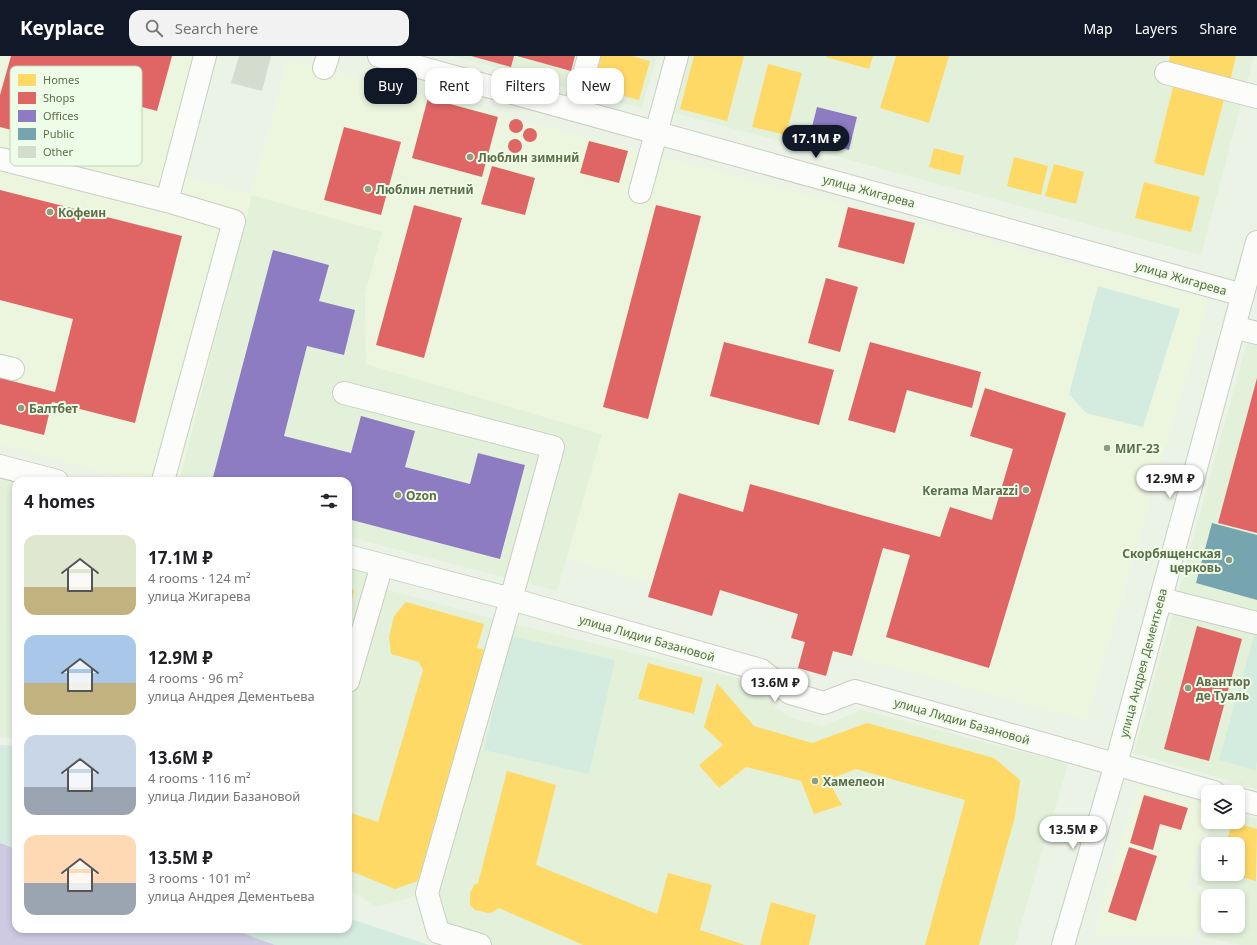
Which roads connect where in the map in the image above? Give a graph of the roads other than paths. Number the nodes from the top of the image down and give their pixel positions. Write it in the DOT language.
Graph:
graph roads {
  1 [pos="205,56"];
  2 [pos="381,56"];
  3 [pos="589,56"];
  4 [pos="677,56"];
  5 [pos="1166,73"];
  6 [pos="1257,97"];
  7 [pos="574,110"];
  8 [pos="656,132"];
  9 [pos="0,159"];
  10 [pos="10,162"];
  11 [pos="28,166"];
  12 [pos="640,192"];
  13 [pos="167,201"];
  14 [pos="1257,242"];
  15 [pos="1243,295"];
  16 [pos="1234,327"];
  17 [pos="1257,333"];
  18 [pos="344,393"];
  19 [pos="0,466"];
  20 [pos="42,477"];
  21 [pos="164,477"];
  22 [pos="352,557"];
  23 [pos="382,565"];
  24 [pos="511,599"];
  25 [pos="1161,599"];
  26 [pos="1257,623"];
  27 [pos="352,667"];
  28 [pos="1116,764"];
  29 [pos="1201,788"];
  30 [pos="1245,801"];
  31 [pos="1257,804"];
  32 [pos="480,945"];
  33 [pos="1063,945"];
  1 -- 13 [label="street"];
  2 -- 7 [label="street, улица Жигарева"];
  3 -- 7 [label="street"];
  4 -- 8 [label="street"];
  5 -- 6 [label="street"];
  7 -- 8 [label="street, улица Жигарева"];
  8 -- 12 [label="street"];
  8 -- 15 [label="street, улица Жигарева"];
  9 -- 10 [label="street"];
  11 -- 13 [label="street"];
  13 -- 21 [label="street"];
  14 -- 15 [label="street, улица Андрея Дементьева"];
  15 -- 16 [label="street, улица Андрея Дементьева"];
  16 -- 17 [label="street"];
  16 -- 25 [label="street, улица Андрея Дементьева"];
  18 -- 24 [label="street"];
  19 -- 20 [label="street"];
  22 -- 23 [label="street, улица Лидии Базановой"];
  23 -- 24 [label="street, улица Лидии Базановой"];
  23 -- 27 [label="street"];
  24 -- 28 [label="street, улица Лидии Базановой"];
  24 -- 32 [label="street"];
  25 -- 26 [label="street"];
  25 -- 28 [label="street, улица Андрея Дементьева"];
  28 -- 29 [label="street, улица Лидии Базановой"];
  28 -- 33 [label="street, улица Андрея Дементьева"];
  30 -- 31 [label="street"];
}
